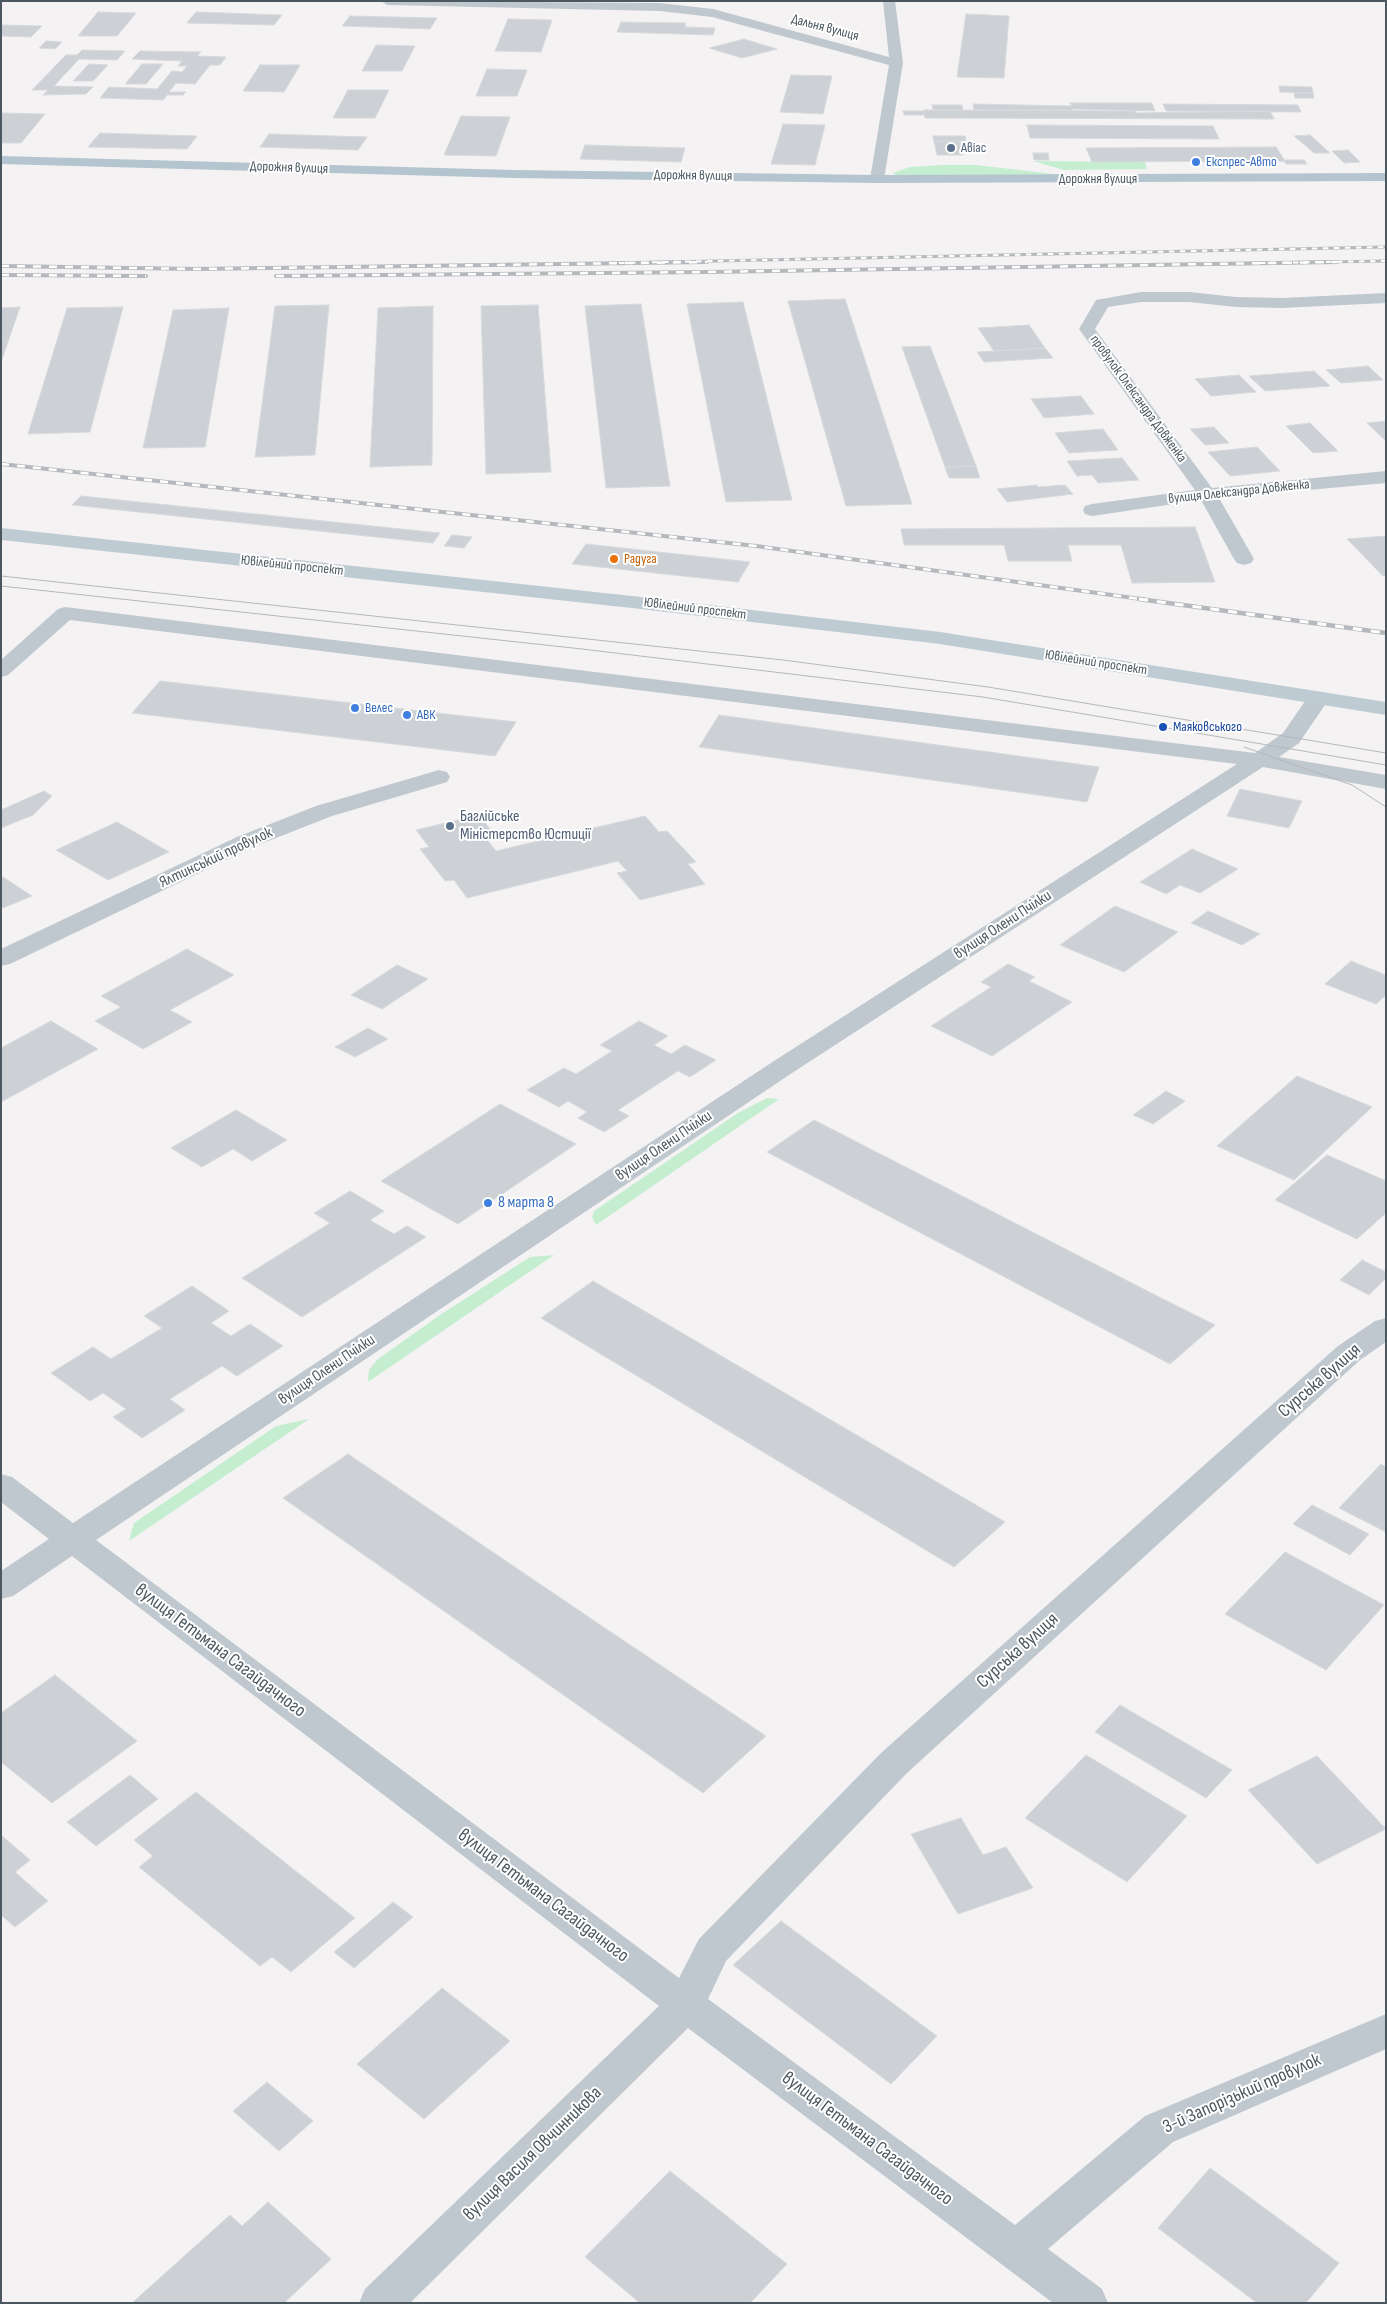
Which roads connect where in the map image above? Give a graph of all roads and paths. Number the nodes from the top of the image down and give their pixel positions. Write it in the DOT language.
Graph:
graph roads {
  1 [pos="387,1"];
  2 [pos="889,1"];
  3 [pos="896,63"];
  4 [pos="1,160"];
  5 [pos="1386,177"];
  6 [pos="877,179"];
  7 [pos="1386,298"];
  8 [pos="1386,477"];
  9 [pos="1207,494"];
  10 [pos="1092,510"];
  11 [pos="1,534"];
  12 [pos="1244,559"];
  13 [pos="1,671"];
  14 [pos="1318,699"];
  15 [pos="1386,709"];
  16 [pos="1259,760"];
  17 [pos="439,777"];
  18 [pos="1386,782"];
  19 [pos="1,959"];
  20 [pos="1386,1328"];
  21 [pos="1,1486"];
  22 [pos="72,1539"];
  23 [pos="1,1587"];
  24 [pos="686,2005"];
  25 [pos="1386,2031"];
  26 [pos="1016,2250"];
  27 [pos="380,2303"];
  28 [pos="1087,2303"];
  1 -- 3 [label="street, Дальня вулиця"];
  2 -- 3 [label="street"];
  3 -- 6 [label="street"];
  4 -- 6 [label="main road, Дорожня вулиця"];
  5 -- 6 [label="main road, Дорожня вулиця"];
  7 -- 9 [label="street, провулок Олександра Довженка"];
  8 -- 9 [label="street, вулиця Олександра Довженка"];
  9 -- 10 [label="street, вулиця Олександра Довженка"];
  9 -- 12 [label="street, провулок Олександра Довженка"];
  11 -- 14 [label="main road, Ювілейний проспект"];
  13 -- 16 [label="street"];
  14 -- 15 [label="main road, Ювілейний проспект"];
  14 -- 16 [label="street, вулиця Олени Пчілки"];
  16 -- 18 [label="street"];
  16 -- 22 [label="street, вулиця Олени Пчілки"];
  17 -- 19 [label="street, Ялтинський провулок"];
  20 -- 24 [label="street, Сурська вулиця"];
  21 -- 22 [label="street, вулиця Гетьмана Сагайдачного"];
  22 -- 23 [label="street, вулиця Олени Пчілки"];
  22 -- 24 [label="street, вулиця Гетьмана Сагайдачного"];
  24 -- 26 [label="street, вулиця Гетьмана Сагайдачного"];
  24 -- 27 [label="street, вулиця Василя Овчинникова"];
  25 -- 26 [label="street, 3-й Запорізький провулок"];
  26 -- 28 [label="street, вулиця Гетьмана Сагайдачного"];
}
